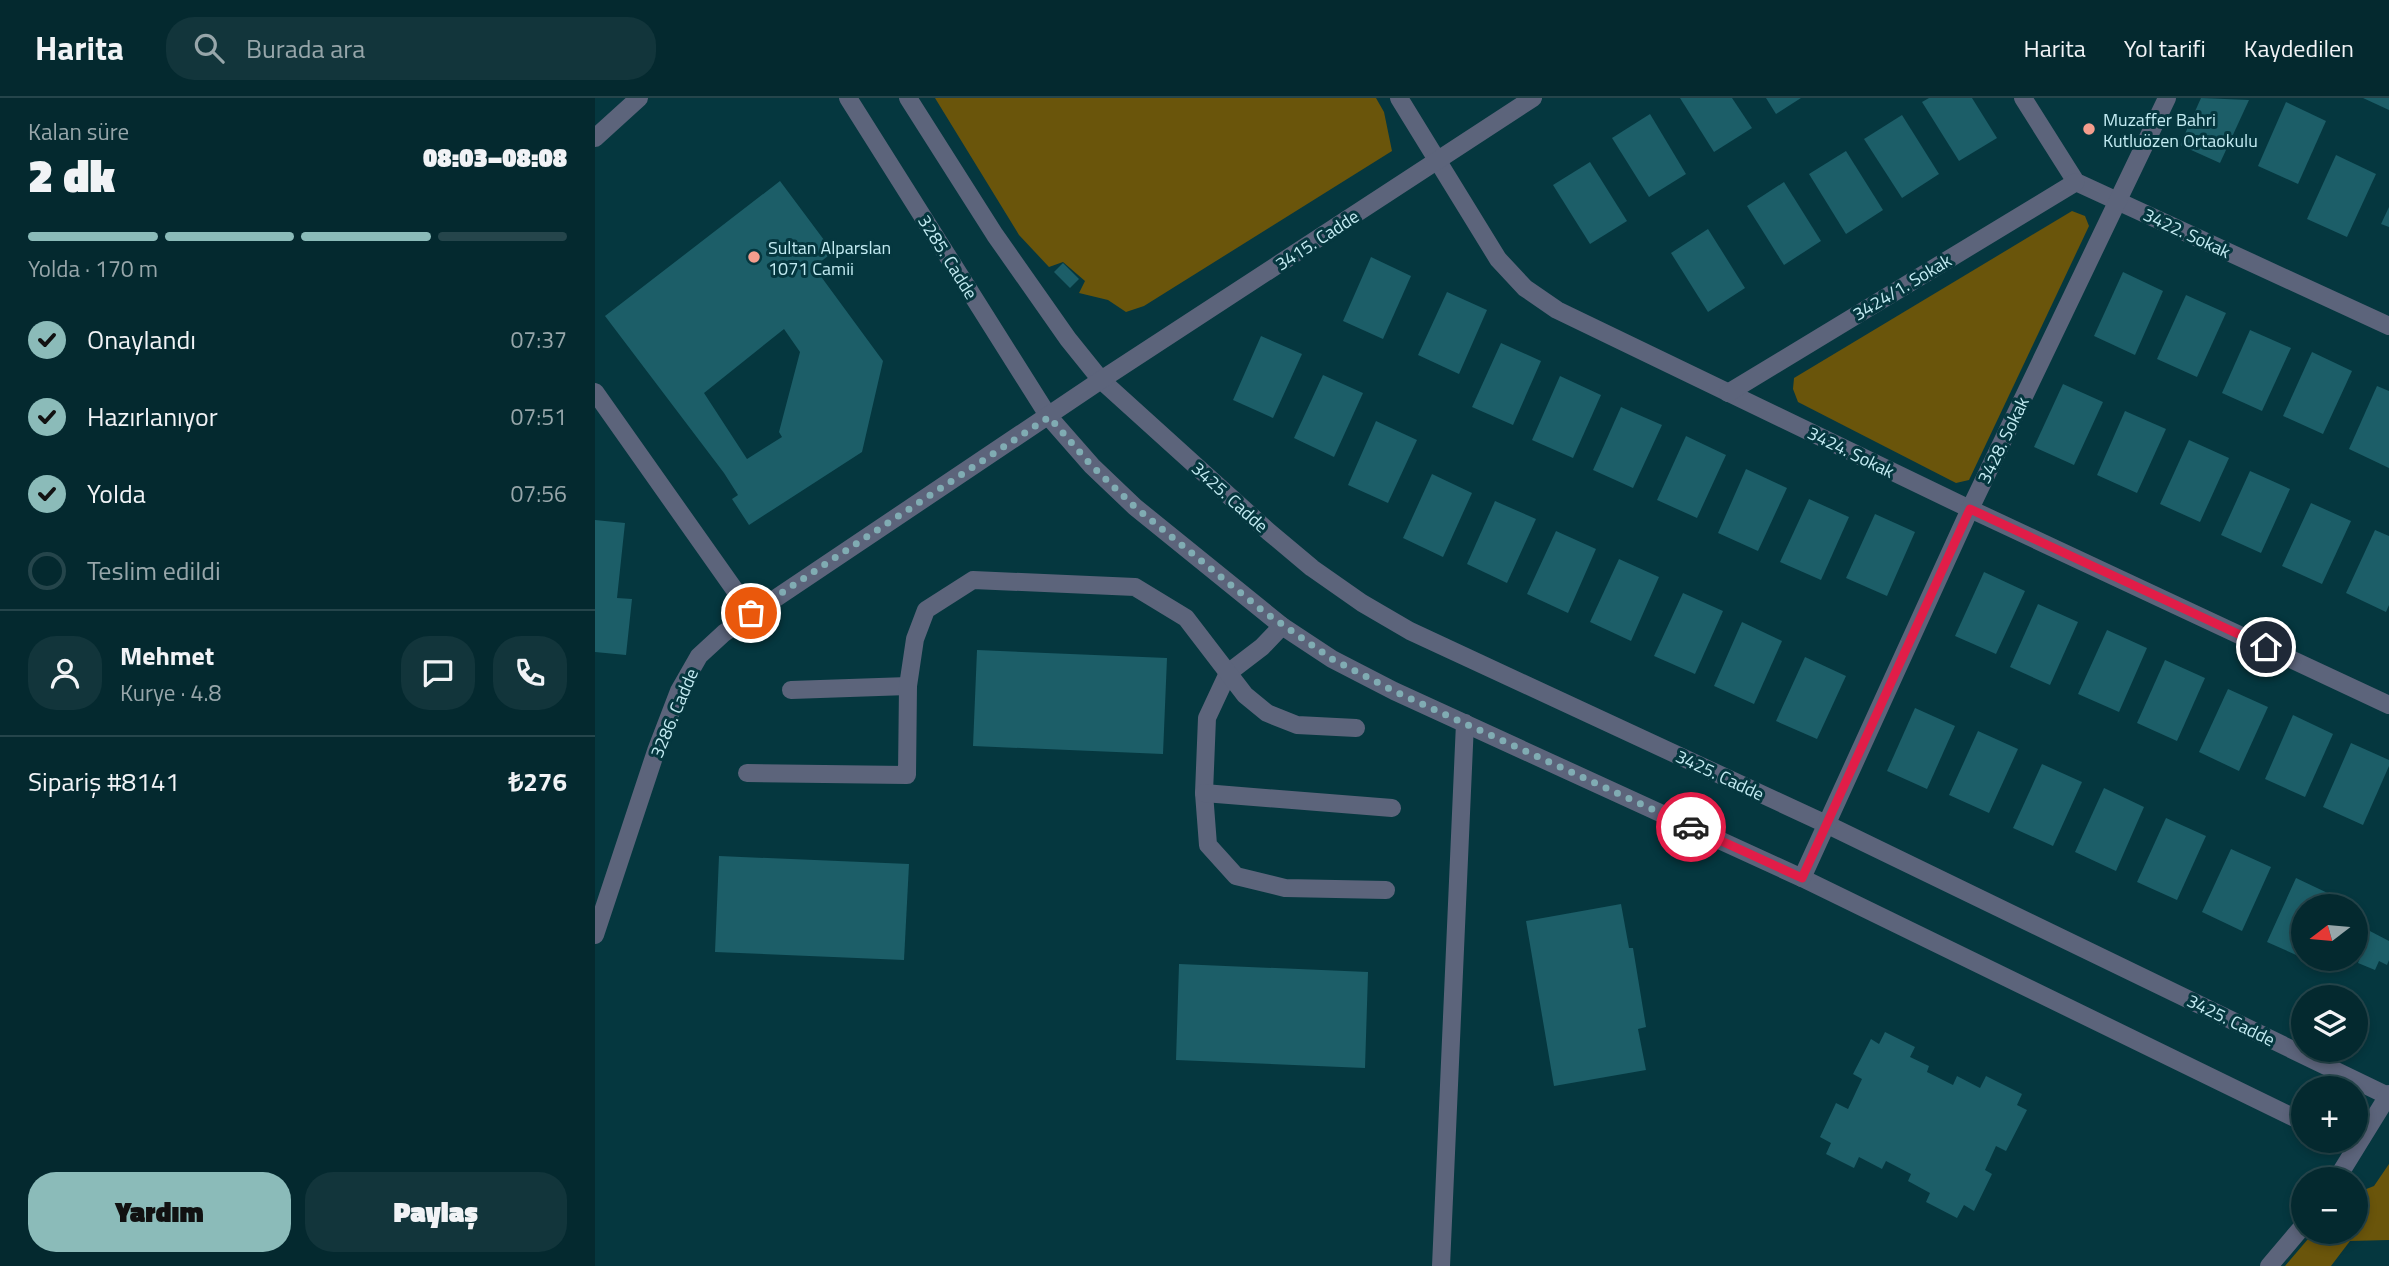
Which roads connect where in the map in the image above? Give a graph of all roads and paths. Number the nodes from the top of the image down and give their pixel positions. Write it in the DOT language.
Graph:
graph roads {
  1 [pos="639,98"];
  2 [pos="848,98"];
  3 [pos="908,98"];
  4 [pos="1399,98"];
  5 [pos="1533,98"];
  6 [pos="2023,98"];
  7 [pos="2167,98"];
  8 [pos="595,138"];
  9 [pos="1436,162"];
  10 [pos="2075,182"];
  11 [pos="2117,201"];
  12 [pos="2389,326"];
  13 [pos="1101,380"];
  14 [pos="595,392"];
  15 [pos="1728,393"];
  16 [pos="1049,417"];
  17 [pos="1970,509"];
  18 [pos="751,613"];
  19 [pos="1282,626"];
  20 [pos="1228,673"];
  21 [pos="908,686"];
  22 [pos="791,690"];
  23 [pos="2389,705"];
  24 [pos="1465,723"];
  25 [pos="1356,727"];
  26 [pos="747,773"];
  27 [pos="1204,793"];
  28 [pos="1392,808"];
  29 [pos="1826,824"];
  30 [pos="1802,878"];
  31 [pos="1386,890"];
  32 [pos="595,934"];
  33 [pos="2388,1095"];
  34 [pos="2291,1116"];
  35 [pos="2368,1121"];
  36 [pos="2291,1240"];
  37 [pos="1441,1266"];
  38 [pos="2269,1266"];
  1 -- 8 [label="street"];
  2 -- 16 [label="street, 3285. Cadde"];
  3 -- 13 [label="street"];
  4 -- 9 [label="street, 3424. Sokak"];
  5 -- 9 [label="street, 3415. Cadde"];
  6 -- 10 [label="street"];
  7 -- 11 [label="street, 3428. Sokak"];
  9 -- 13 [label="street, 3415. Cadde"];
  9 -- 15 [label="street, 3424. Sokak"];
  10 -- 11 [label="street, 3422. Sokak"];
  10 -- 15 [label="street, 3424/1. Sokak"];
  11 -- 12 [label="street, 3422. Sokak"];
  11 -- 17 [label="street, 3428. Sokak"];
  13 -- 16 [label="street, 3415. Cadde"];
  13 -- 29 [label="street, 3425. Cadde"];
  14 -- 18 [label="street"];
  15 -- 17 [label="street, 3424. Sokak"];
  16 -- 18 [label="street, 3286. Cadde"];
  16 -- 19 [label="street"];
  17 -- 23 [label="street, 3424. Sokak"];
  17 -- 29 [label="street, 3428. Sokak"];
  18 -- 32 [label="street, 3286. Cadde"];
  19 -- 20 [label="street"];
  19 -- 24 [label="street"];
  20 -- 21 [label="street"];
  20 -- 25 [label="street"];
  20 -- 27 [label="street"];
  21 -- 22 [label="street"];
  21 -- 26 [label="street"];
  24 -- 30 [label="street"];
  24 -- 37 [label="street"];
  27 -- 28 [label="street"];
  27 -- 31 [label="street"];
  29 -- 30 [label="street, 3428. Sokak"];
  29 -- 33 [label="street, 3425. Cadde"];
  30 -- 34 [label="street"];
  33 -- 35 [label="street"];
  36 -- 38 [label="street"];
}
